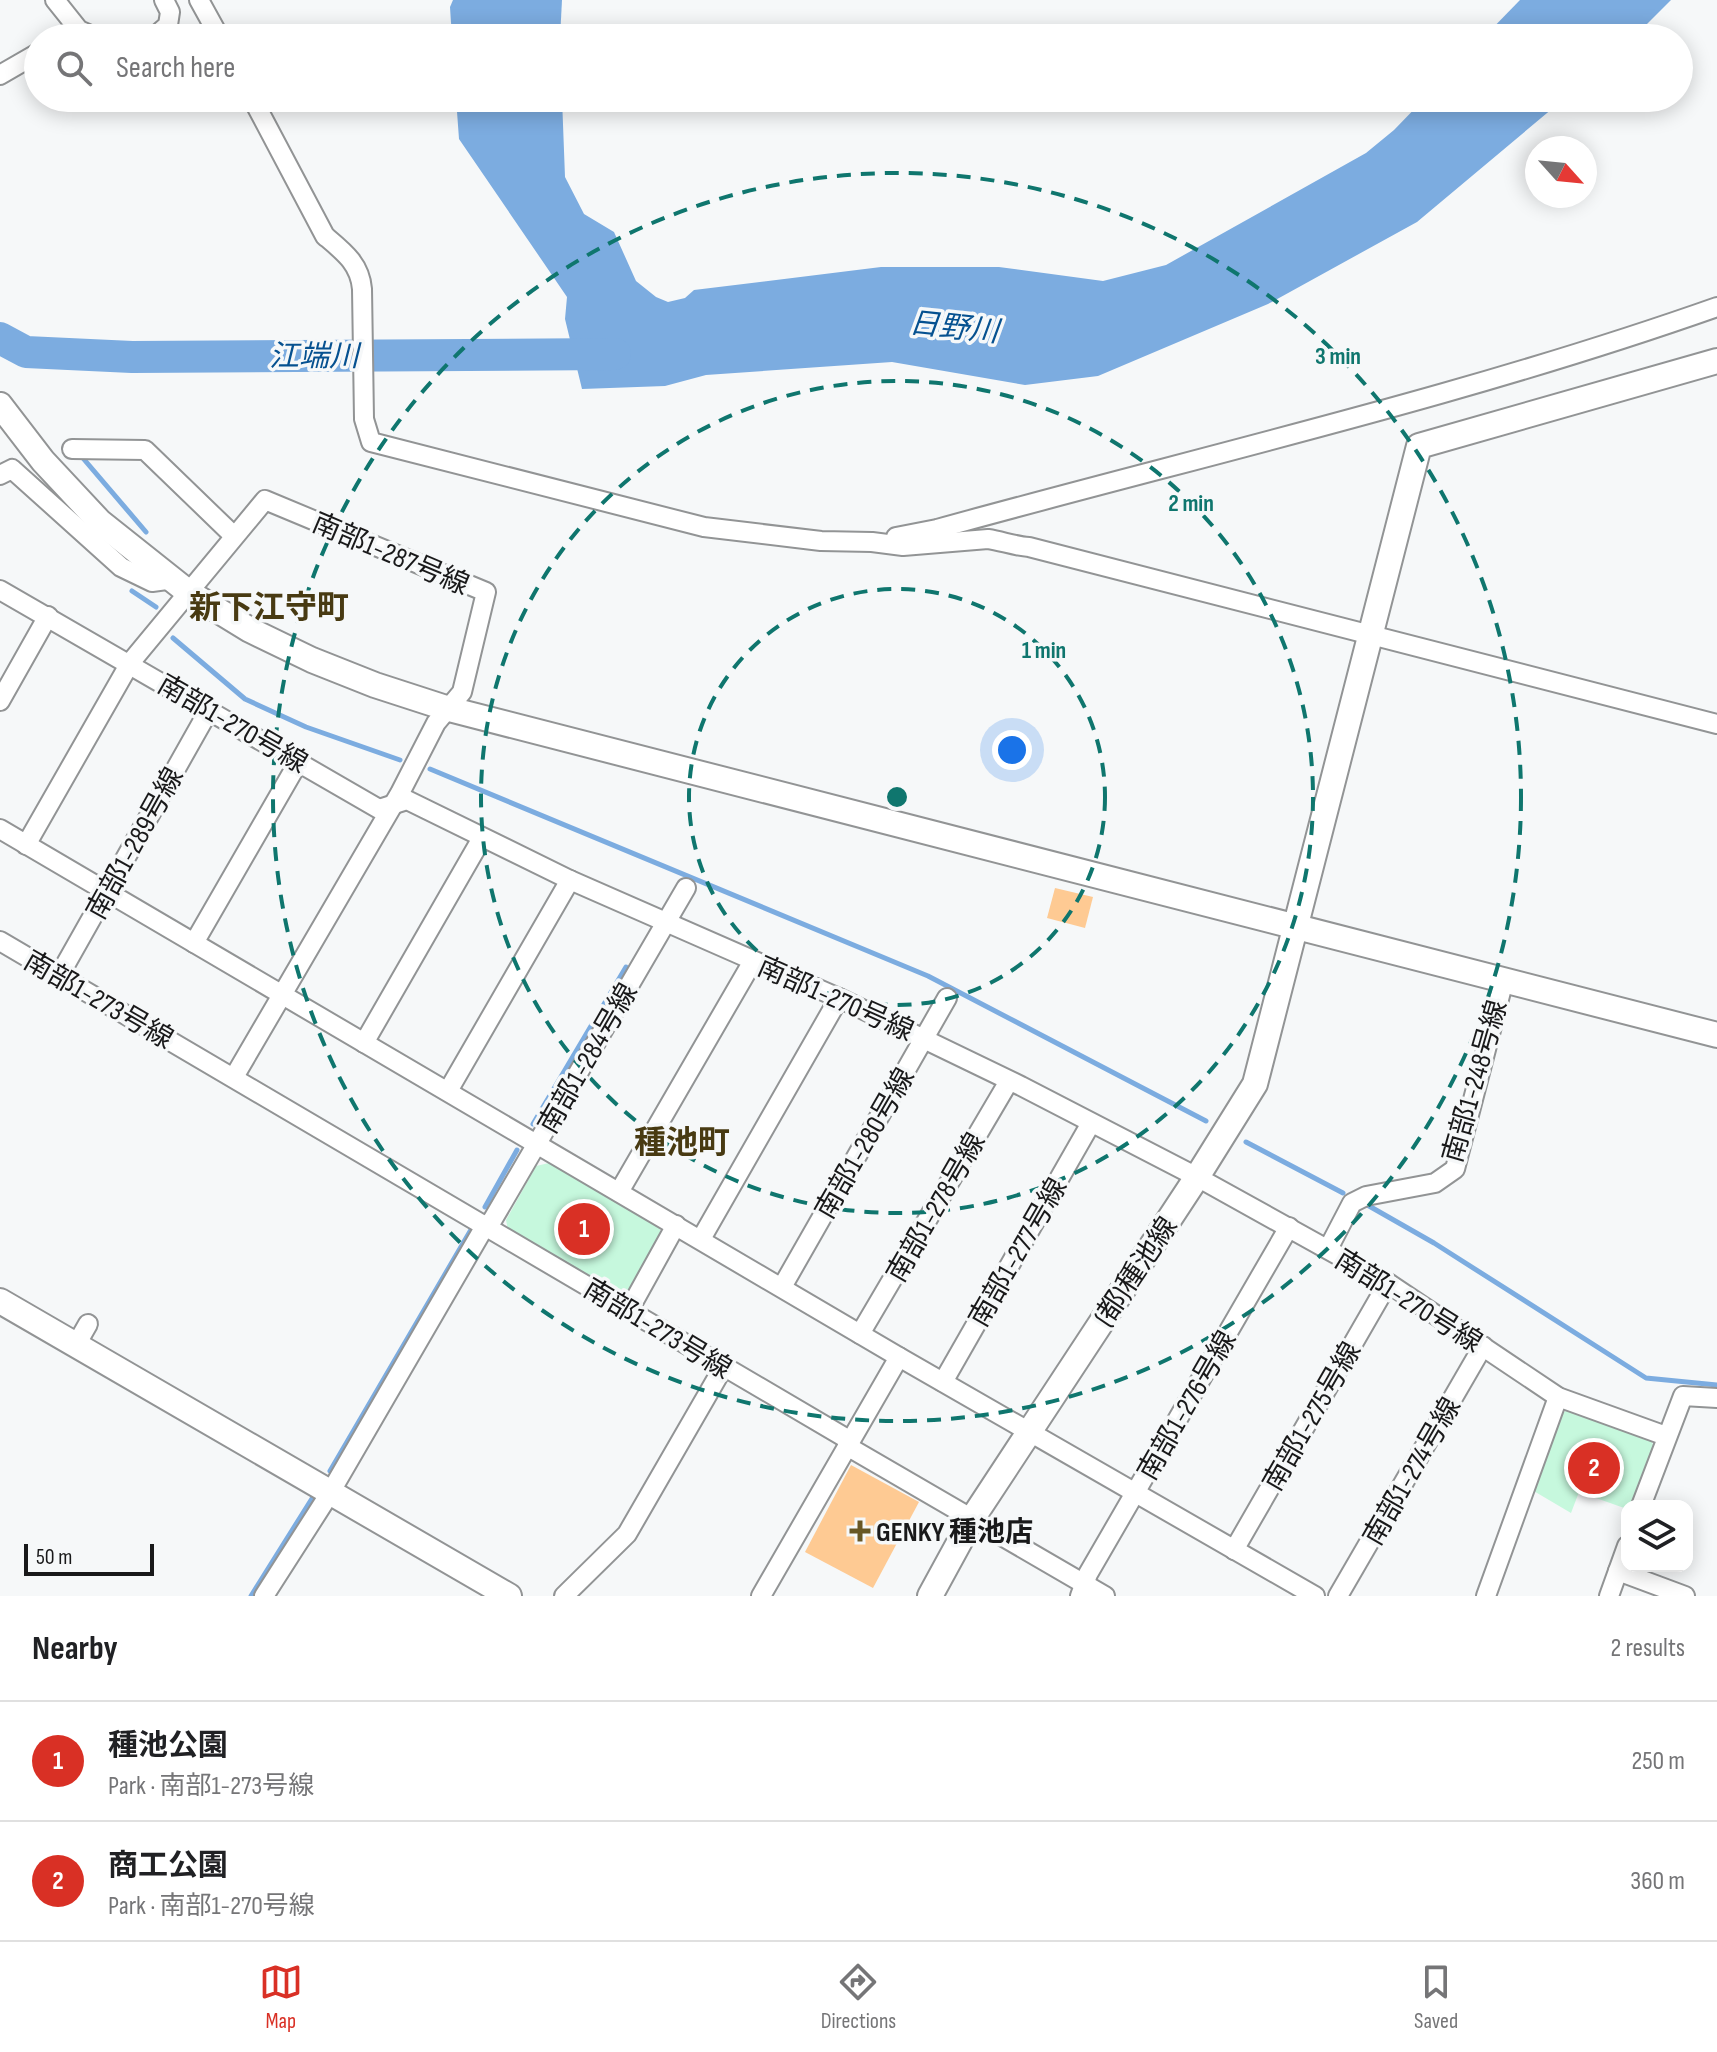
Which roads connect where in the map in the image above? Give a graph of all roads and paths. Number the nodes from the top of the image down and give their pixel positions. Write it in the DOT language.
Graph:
graph roads {
  1 [pos="55,0"];
  2 [pos="164,0"];
  3 [pos="199,0"];
  4 [pos="67,24"];
  5 [pos="168,24"];
  6 [pos="212,24"];
  7 [pos="24,61"];
  8 [pos="0,75"];
  9 [pos="259,112"];
  10 [pos="1717,307"];
  11 [pos="1717,361"];
  12 [pos="0,405"];
  13 [pos="72,449"];
  14 [pos="6,472"];
  15 [pos="234,536"];
  16 [pos="872,542"];
  17 [pos="181,586"];
  18 [pos="0,590"];
  19 [pos="48,616"];
  20 [pos="1370,636"];
  21 [pos="130,663"];
  22 [pos="0,701"];
  23 [pos="449,709"];
  24 [pos="209,710"];
  25 [pos="1717,724"];
  26 [pos="299,761"];
  27 [pos="392,805"];
  28 [pos="0,829"];
  29 [pos="482,838"];
  30 [pos="26,845"];
  31 [pos="570,880"];
  32 [pos="686,888"];
  33 [pos="106,892"];
  34 [pos="666,922"];
  35 [pos="1296,928"];
  36 [pos="0,941"];
  37 [pos="194,943"];
  38 [pos="753,961"];
  39 [pos="59,976"];
  40 [pos="1504,980"];
  41 [pos="281,995"];
  42 [pos="839,998"];
  43 [pos="947,998"];
  44 [pos="1717,1035"];
  45 [pos="925,1038"];
  46 [pos="364,1043"];
  47 [pos="234,1077"];
  48 [pos="1009,1081"];
  49 [pos="448,1091"];
  50 [pos="1091,1123"];
  51 [pos="537,1144"];
  52 [pos="1197,1177"];
  53 [pos="619,1192"];
  54 [pos="676,1225"];
  55 [pos="487,1226"];
  56 [pos="1289,1227"];
  57 [pos="701,1239"];
  58 [pos="1328,1249"];
  59 [pos="1388,1283"];
  60 [pos="782,1287"];
  61 [pos="0,1301"];
  62 [pos="629,1310"];
  63 [pos="860,1334"];
  64 [pos="1483,1346"];
  65 [pos="899,1357"];
  66 [pos="724,1366"];
  67 [pos="943,1382"];
  68 [pos="1558,1397"];
  69 [pos="1717,1398"];
  70 [pos="1029,1431"];
  71 [pos="1666,1436"];
  72 [pos="850,1441"];
  73 [pos="330,1493"];
  74 [pos="1135,1493"];
  75 [pos="1643,1500"];
  76 [pos="972,1519"];
  77 [pos="1234,1550"];
  78 [pos="1621,1563"];
  79 [pos="1618,1571"];
  80 [pos="1082,1590"];
  81 [pos="264,1596"];
  82 [pos="509,1596"];
  83 [pos="564,1596"];
  84 [pos="761,1596"];
  85 [pos="930,1596"];
  86 [pos="1105,1596"];
  87 [pos="1315,1596"];
  88 [pos="1338,1596"];
  89 [pos="1486,1596"];
  90 [pos="1609,1596"];
  91 [pos="1685,1596"];
  1 -- 4 [label="street"];
  2 -- 5 [label="street"];
  3 -- 6 [label="street"];
  7 -- 8 [label="street"];
  9 -- 16 [label="street"];
  10 -- 16 [label="street"];
  11 -- 20 [label="street, (都)種池線"];
  12 -- 17 [label="street"];
  13 -- 15 [label="street"];
  14 -- 17 [label="street"];
  15 -- 17 [label="street, 南部1-287号線"];
  15 -- 23 [label="street, 南部1-287号線"];
  16 -- 20 [label="street"];
  17 -- 21 [label="street, 南部1-287号線"];
  17 -- 23 [label="street"];
  18 -- 19 [label="street, 南部1-270号線"];
  19 -- 21 [label="street, 南部1-270号線"];
  19 -- 22 [label="street"];
  20 -- 25 [label="street"];
  20 -- 35 [label="street, (都)種池線"];
  21 -- 24 [label="street, 南部1-270号線"];
  21 -- 30 [label="street, 南部1-287号線"];
  23 -- 27 [label="street, 南部1-287号線"];
  23 -- 35 [label="street"];
  24 -- 26 [label="street, 南部1-270号線"];
  24 -- 33 [label="street, 南部1-289号線"];
  26 -- 27 [label="street, 南部1-270号線"];
  26 -- 37 [label="street"];
  27 -- 29 [label="street, 南部1-270号線"];
  27 -- 41 [label="street, 南部1-287号線"];
  28 -- 30 [label="street"];
  29 -- 31 [label="street, 南部1-270号線"];
  29 -- 46 [label="street"];
  30 -- 33 [label="street"];
  31 -- 34 [label="street, 南部1-270号線"];
  31 -- 49 [label="street"];
  32 -- 34 [label="street, 南部1-284号線"];
  33 -- 37 [label="street"];
  33 -- 39 [label="street, 南部1-289号線"];
  34 -- 38 [label="street, 南部1-270号線"];
  34 -- 51 [label="street, 南部1-284号線"];
  35 -- 40 [label="street"];
  35 -- 52 [label="street, (都)種池線"];
  36 -- 39 [label="street, 南部1-273号線"];
  37 -- 41 [label="street"];
  38 -- 42 [label="street, 南部1-270号線"];
  38 -- 53 [label="street"];
  39 -- 47 [label="street, 南部1-273号線"];
  40 -- 44 [label="street"];
  40 -- 58 [label="street, 南部1-248号線"];
  41 -- 46 [label="street"];
  41 -- 47 [label="street, 南部1-287号線"];
  42 -- 45 [label="street, 南部1-270号線"];
  42 -- 57 [label="street"];
  43 -- 45 [label="street, 南部1-280号線"];
  45 -- 48 [label="street, 南部1-270号線"];
  45 -- 60 [label="street, 南部1-280号線"];
  46 -- 49 [label="street"];
  47 -- 55 [label="street, 南部1-273号線"];
  48 -- 50 [label="street, 南部1-270号線"];
  48 -- 63 [label="street, 南部1-278号線"];
  49 -- 51 [label="street"];
  50 -- 52 [label="street, 南部1-270号線"];
  50 -- 67 [label="street, 南部1-277号線"];
  51 -- 53 [label="street"];
  51 -- 55 [label="street, 南部1-284号線"];
  52 -- 56 [label="street, 南部1-270号線"];
  52 -- 70 [label="street, (都)種池線"];
  53 -- 54 [label="street"];
  54 -- 57 [label="street"];
  54 -- 62 [label="street"];
  55 -- 62 [label="street, 南部1-273号線"];
  55 -- 73 [label="street, 南部1-284号線"];
  56 -- 58 [label="street, 南部1-270号線"];
  56 -- 74 [label="street, 南部1-276号線"];
  57 -- 60 [label="street"];
  58 -- 59 [label="street, 南部1-270号線"];
  59 -- 64 [label="street, 南部1-270号線"];
  59 -- 77 [label="street, 南部1-275号線"];
  60 -- 63 [label="street"];
  61 -- 73 [label="street"];
  62 -- 66 [label="street, 南部1-273号線"];
  63 -- 65 [label="street"];
  64 -- 68 [label="street, 南部1-270号線"];
  64 -- 88 [label="street, 南部1-274号線"];
  65 -- 67 [label="street"];
  65 -- 72 [label="street"];
  66 -- 72 [label="street, 南部1-273号線"];
  66 -- 83 [label="street"];
  67 -- 70 [label="street"];
  68 -- 71 [label="street, 南部1-270号線"];
  68 -- 89 [label="street"];
  69 -- 71 [label="street"];
  70 -- 74 [label="street"];
  70 -- 76 [label="street, (都)種池線"];
  71 -- 75 [label="street"];
  72 -- 76 [label="street, 南部1-273号線"];
  72 -- 84 [label="street"];
  73 -- 81 [label="street, 南部1-284号線"];
  73 -- 82 [label="street"];
  74 -- 77 [label="street"];
  74 -- 80 [label="street, 南部1-276号線"];
  76 -- 80 [label="street, 南部1-273号線"];
  76 -- 85 [label="street, (都)種池線"];
  77 -- 87 [label="street"];
  78 -- 79 [label="street"];
  79 -- 90 [label="street"];
  79 -- 91 [label="street"];
  80 -- 86 [label="street, 南部1-273号線"];
}
